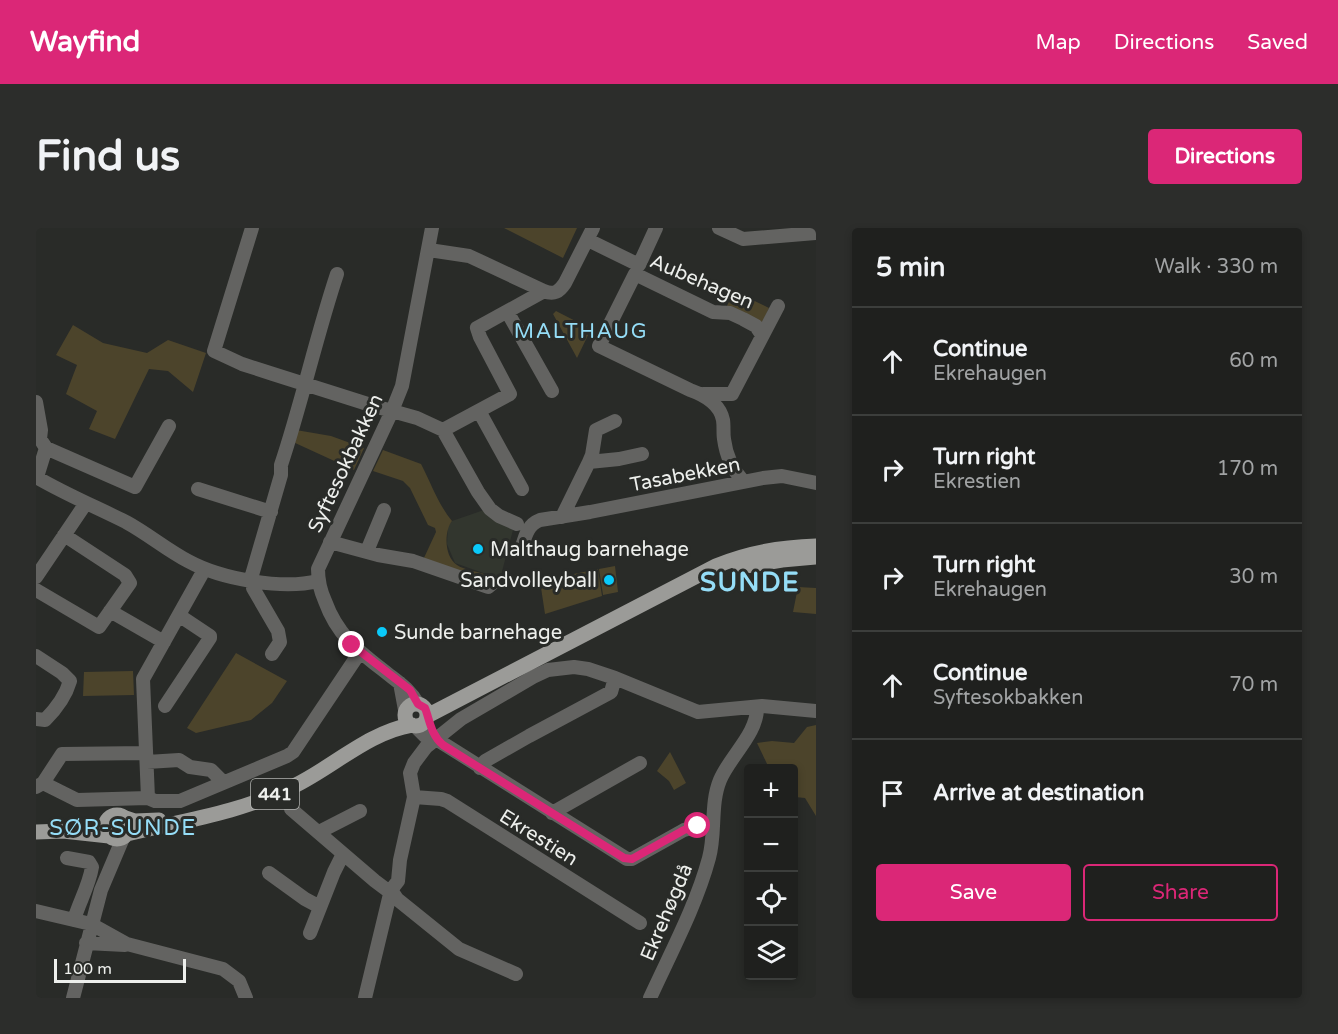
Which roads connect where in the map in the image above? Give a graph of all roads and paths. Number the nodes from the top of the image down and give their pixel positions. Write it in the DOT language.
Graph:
graph roads {
  1 [pos="252,228"];
  2 [pos="432,228"];
  3 [pos="656,228"];
  4 [pos="719,228"];
  5 [pos="774,233"];
  6 [pos="816,233"];
  7 [pos="591,234"];
  8 [pos="429,250"];
  9 [pos="338,274"];
  10 [pos="544,291"];
  11 [pos="778,306"];
  12 [pos="508,313"];
  13 [pos="762,336"];
  14 [pos="306,385"];
  15 [pos="552,391"];
  16 [pos="702,394"];
  17 [pos="36,402"];
  18 [pos="392,411"];
  19 [pos="479,411"];
  20 [pos="615,421"];
  21 [pos="169,426"];
  22 [pos="443,430"];
  23 [pos="41,442"];
  24 [pos="642,454"];
  25 [pos="589,462"];
  26 [pos="743,481"];
  27 [pos="38,482"];
  28 [pos="816,483"];
  29 [pos="198,489"];
  30 [pos="522,489"];
  31 [pos="86,503"];
  32 [pos="384,510"];
  33 [pos="271,512"];
  34 [pos="562,517"];
  35 [pos="518,524"];
  36 [pos="64,535"];
  37 [pos="330,542"];
  38 [pos="816,546"];
  39 [pos="521,550"];
  40 [pos="367,551"];
  41 [pos="816,557"];
  42 [pos="204,570"];
  43 [pos="36,577"];
  44 [pos="254,581"];
  45 [pos="318,581"];
  46 [pos="494,582"];
  47 [pos="683,583"];
  48 [pos="36,590"];
  49 [pos="110,611"];
  50 [pos="180,616"];
  51 [pos="164,642"];
  52 [pos="360,652"];
  53 [pos="272,654"];
  54 [pos="36,656"];
  55 [pos="615,678"];
  56 [pos="165,706"];
  57 [pos="757,707"];
  58 [pos="816,711"];
  59 [pos="416,715"];
  60 [pos="36,719"];
  61 [pos="436,739"];
  62 [pos="147,758"];
  63 [pos="640,764"];
  64 [pos="480,768"];
  65 [pos="224,782"];
  66 [pos="40,785"];
  67 [pos="414,797"];
  68 [pos="148,798"];
  69 [pos="291,809"];
  70 [pos="360,811"];
  71 [pos="552,813"];
  72 [pos="126,818"];
  73 [pos="107,820"];
  74 [pos="698,826"];
  75 [pos="63,831"];
  76 [pos="36,832"];
  77 [pos="319,832"];
  78 [pos="117,836"];
  79 [pos="343,854"];
  80 [pos="67,858"];
  81 [pos="269,873"];
  82 [pos="391,890"];
  83 [pos="320,907"];
  84 [pos="36,911"];
  85 [pos="74,920"];
  86 [pos="640,923"];
  87 [pos="91,924"];
  88 [pos="310,933"];
  89 [pos="86,943"];
  90 [pos="128,944"];
  91 [pos="516,974"];
  92 [pos="73,998"];
  93 [pos="246,998"];
  94 [pos="365,998"];
  95 [pos="650,998"];
  1 -- 14 [label="street"];
  2 -- 8 [label="street, Syftesokbakken"];
  3 -- 7 [label="street, Aubehagen"];
  4 -- 5 [label="street"];
  5 -- 6 [label="street"];
  7 -- 10 [label="street"];
  8 -- 10 [label="street"];
  8 -- 18 [label="street, Syftesokbakken"];
  9 -- 14 [label="street"];
  10 -- 12 [label="street"];
  11 -- 13 [label="street, Aubehagen"];
  12 -- 15 [label="street"];
  12 -- 19 [label="street"];
  13 -- 16 [label="street, Aubehagen"];
  13 -- 16 [label="street, Aubehagen"];
  14 -- 18 [label="street"];
  14 -- 33 [label="street"];
  16 -- 26 [label="street, Aubehagen"];
  17 -- 23 [label="street"];
  18 -- 22 [label="street"];
  18 -- 37 [label="street, Syftesokbakken"];
  19 -- 22 [label="street"];
  19 -- 30 [label="street"];
  20 -- 25 [label="street"];
  21 -- 23 [label="street"];
  22 -- 35 [label="street"];
  23 -- 27 [label="street"];
  24 -- 25 [label="street, Tasabekken"];
  25 -- 34 [label="street"];
  26 -- 28 [label="street, Tasabekken"];
  26 -- 34 [label="street, Tasabekken"];
  27 -- 31 [label="street"];
  29 -- 33 [label="street"];
  31 -- 36 [label="street"];
  31 -- 42 [label="street"];
  32 -- 40 [label="street"];
  33 -- 44 [label="street"];
  34 -- 39 [label="street, Tasabekken"];
  36 -- 43 [label="street"];
  36 -- 49 [label="street"];
  37 -- 40 [label="street"];
  37 -- 45 [label="street, Syftesokbakken"];
  38 -- 47 [label="main road, 441"];
  40 -- 46 [label="street"];
  41 -- 47 [label="main road, 441"];
  42 -- 44 [label="street"];
  42 -- 50 [label="street"];
  44 -- 45 [label="street"];
  44 -- 53 [label="street"];
  45 -- 52 [label="street"];
  47 -- 59 [label="main road, 441"];
  48 -- 49 [label="street"];
  49 -- 51 [label="street"];
  50 -- 51 [label="street"];
  50 -- 56 [label="street"];
  51 -- 62 [label="street"];
  52 -- 59 [label="street"];
  52 -- 65 [label="street"];
  54 -- 60 [label="street"];
  55 -- 57 [label="street"];
  55 -- 61 [label="street"];
  55 -- 64 [label="street"];
  57 -- 58 [label="street"];
  57 -- 95 [label="street, Ekrehøgdå"];
  59 -- 61 [label="street"];
  59 -- 72 [label="main road, 441"];
  59 -- 78 [label="main road, 441"];
  61 -- 64 [label="street, Ekrestien"];
  61 -- 67 [label="street"];
  62 -- 65 [label="street"];
  62 -- 66 [label="street"];
  62 -- 68 [label="street"];
  63 -- 71 [label="street"];
  64 -- 71 [label="street, Ekrestien"];
  65 -- 68 [label="street"];
  66 -- 68 [label="street"];
  67 -- 82 [label="street"];
  67 -- 86 [label="street, Ekrestien"];
  69 -- 77 [label="street"];
  70 -- 77 [label="street"];
  71 -- 74 [label="street, Ekrestien"];
  72 -- 73 [label="main road, 441"];
  72 -- 78 [label="main road"];
  73 -- 75 [label="main road, 441"];
  73 -- 78 [label="main road"];
  75 -- 76 [label="main road, 441"];
  75 -- 78 [label="main road, 441"];
  77 -- 79 [label="street"];
  78 -- 87 [label="street"];
  79 -- 82 [label="street"];
  79 -- 83 [label="street"];
  80 -- 85 [label="street"];
  81 -- 83 [label="street"];
  82 -- 91 [label="street"];
  82 -- 94 [label="street"];
  83 -- 88 [label="street"];
  84 -- 85 [label="street"];
  85 -- 87 [label="street"];
  87 -- 89 [label="street"];
  87 -- 90 [label="street"];
  89 -- 90 [label="street"];
  89 -- 92 [label="street"];
  90 -- 93 [label="street"];
}
